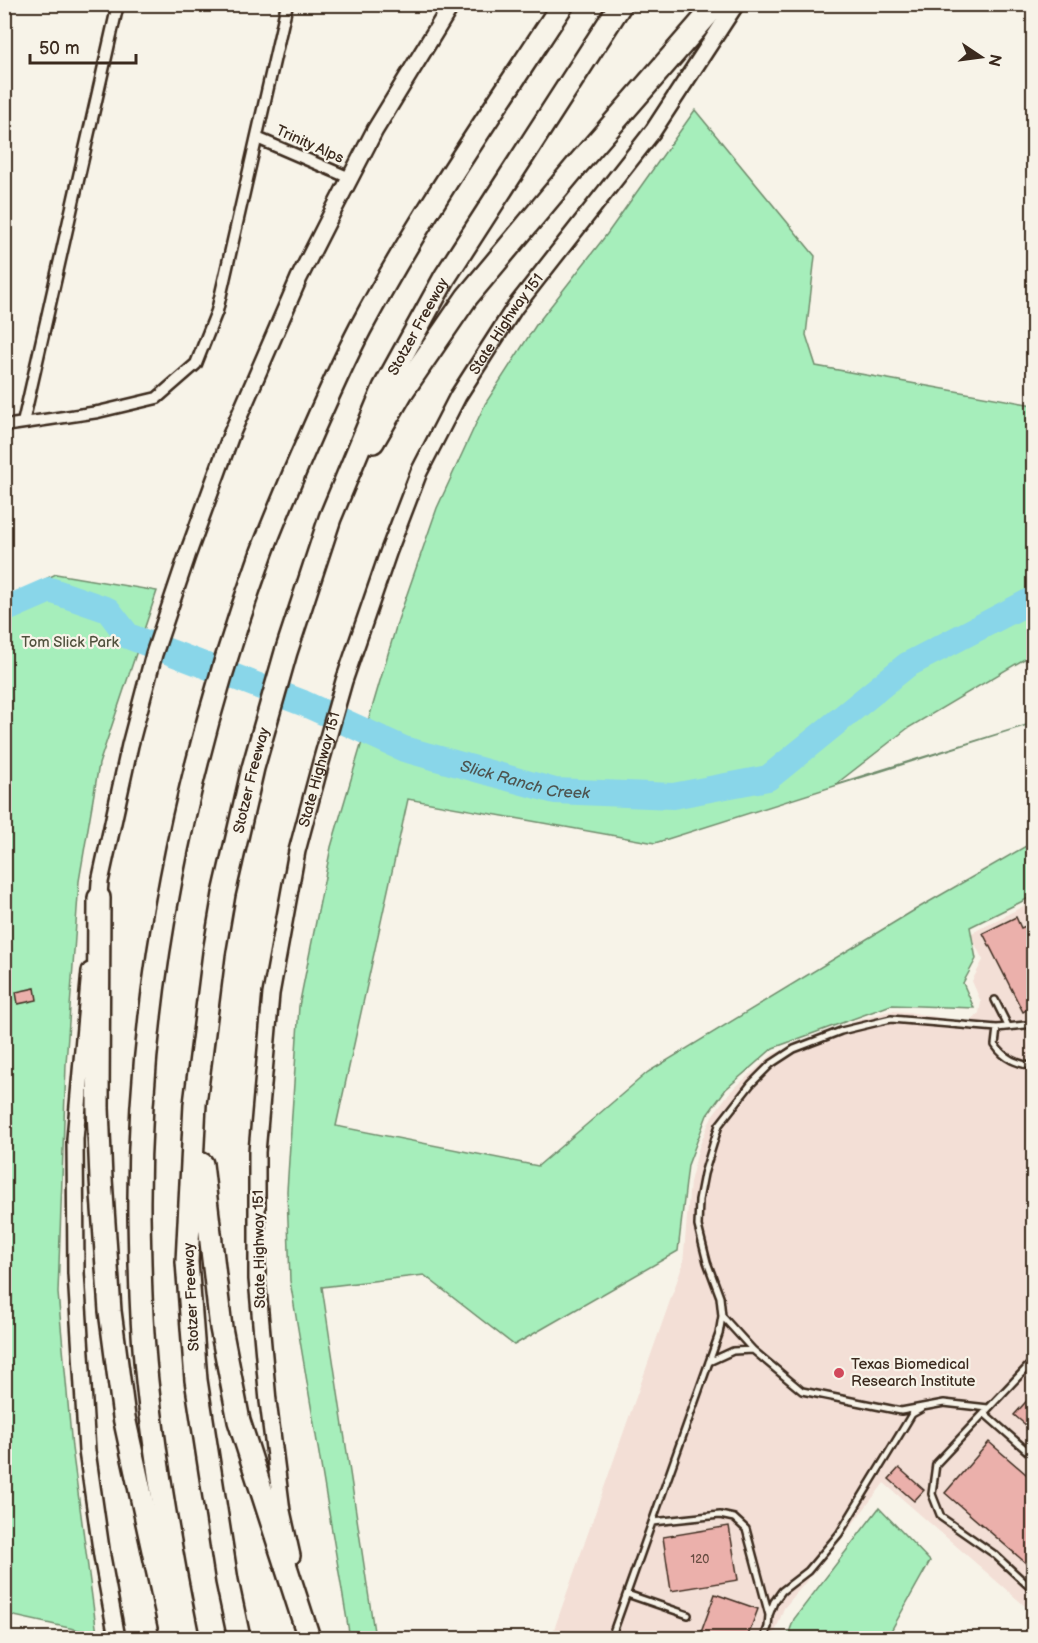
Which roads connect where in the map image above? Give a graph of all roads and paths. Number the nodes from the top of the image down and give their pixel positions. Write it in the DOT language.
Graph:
graph roads {
  1 [pos="118,4"];
  2 [pos="287,4"];
  3 [pos="452,4"];
  4 [pos="563,4"];
  5 [pos="621,4"];
  6 [pos="717,4"];
  7 [pos="736,4"];
  8 [pos="258,138"];
  9 [pos="350,178"];
  10 [pos="23,423"];
  11 [pos="4,426"];
  12 [pos="330,518"];
  13 [pos="99,898"];
  14 [pos="995,1000"];
  15 [pos="1034,1024"];
  16 [pos="1008,1026"];
  17 [pos="997,1028"];
  18 [pos="1034,1067"];
  19 [pos="195,1104"];
  20 [pos="722,1316"];
  21 [pos="753,1350"];
  22 [pos="1034,1360"];
  23 [pos="709,1362"];
  24 [pos="925,1407"];
  25 [pos="986,1411"];
  26 [pos="1034,1457"];
  27 [pos="653,1522"];
  28 [pos="1034,1591"];
  29 [pos="627,1594"];
  30 [pos="688,1615"];
  31 [pos="769,1615"];
  32 [pos="117,1638"];
  33 [pos="172,1638"];
  34 [pos="188,1638"];
  35 [pos="239,1638"];
  36 [pos="309,1638"];
  37 [pos="610,1638"];
  38 [pos="764,1638"];
  1 -- 10 [label="street"];
  2 -- 8 [label="street"];
  3 -- 9 [label="main road"];
  4 -- 34 [label="highway"];
  5 -- 12 [label="highway, Stotzer Freeway"];
  6 -- 12 [label="highway"];
  7 -- 36 [label="main road, State Highway 151"];
  8 -- 9 [label="street, Trinity Alps"];
  8 -- 10 [label="street"];
  9 -- 13 [label="main road"];
  10 -- 11 [label="street"];
  12 -- 19 [label="highway, Stotzer Freeway"];
  13 -- 32 [label="main road"];
  13 -- 33 [label="highway"];
  14 -- 16 [label="lane"];
  15 -- 16 [label="lane"];
  16 -- 17 [label="lane"];
  17 -- 18 [label="lane"];
  17 -- 20 [label="lane"];
  19 -- 35 [label="highway, Stotzer Freeway"];
  19 -- 36 [label="highway"];
  20 -- 21 [label="lane"];
  20 -- 23 [label="lane"];
  21 -- 23 [label="lane"];
  21 -- 24 [label="lane"];
  22 -- 25 [label="lane"];
  23 -- 27 [label="lane"];
  24 -- 25 [label="lane"];
  24 -- 31 [label="lane"];
  25 -- 26 [label="lane"];
  25 -- 28 [label="lane"];
  27 -- 29 [label="lane"];
  27 -- 31 [label="lane"];
  29 -- 30 [label="lane"];
  29 -- 37 [label="lane"];
  31 -- 38 [label="lane"];
}
